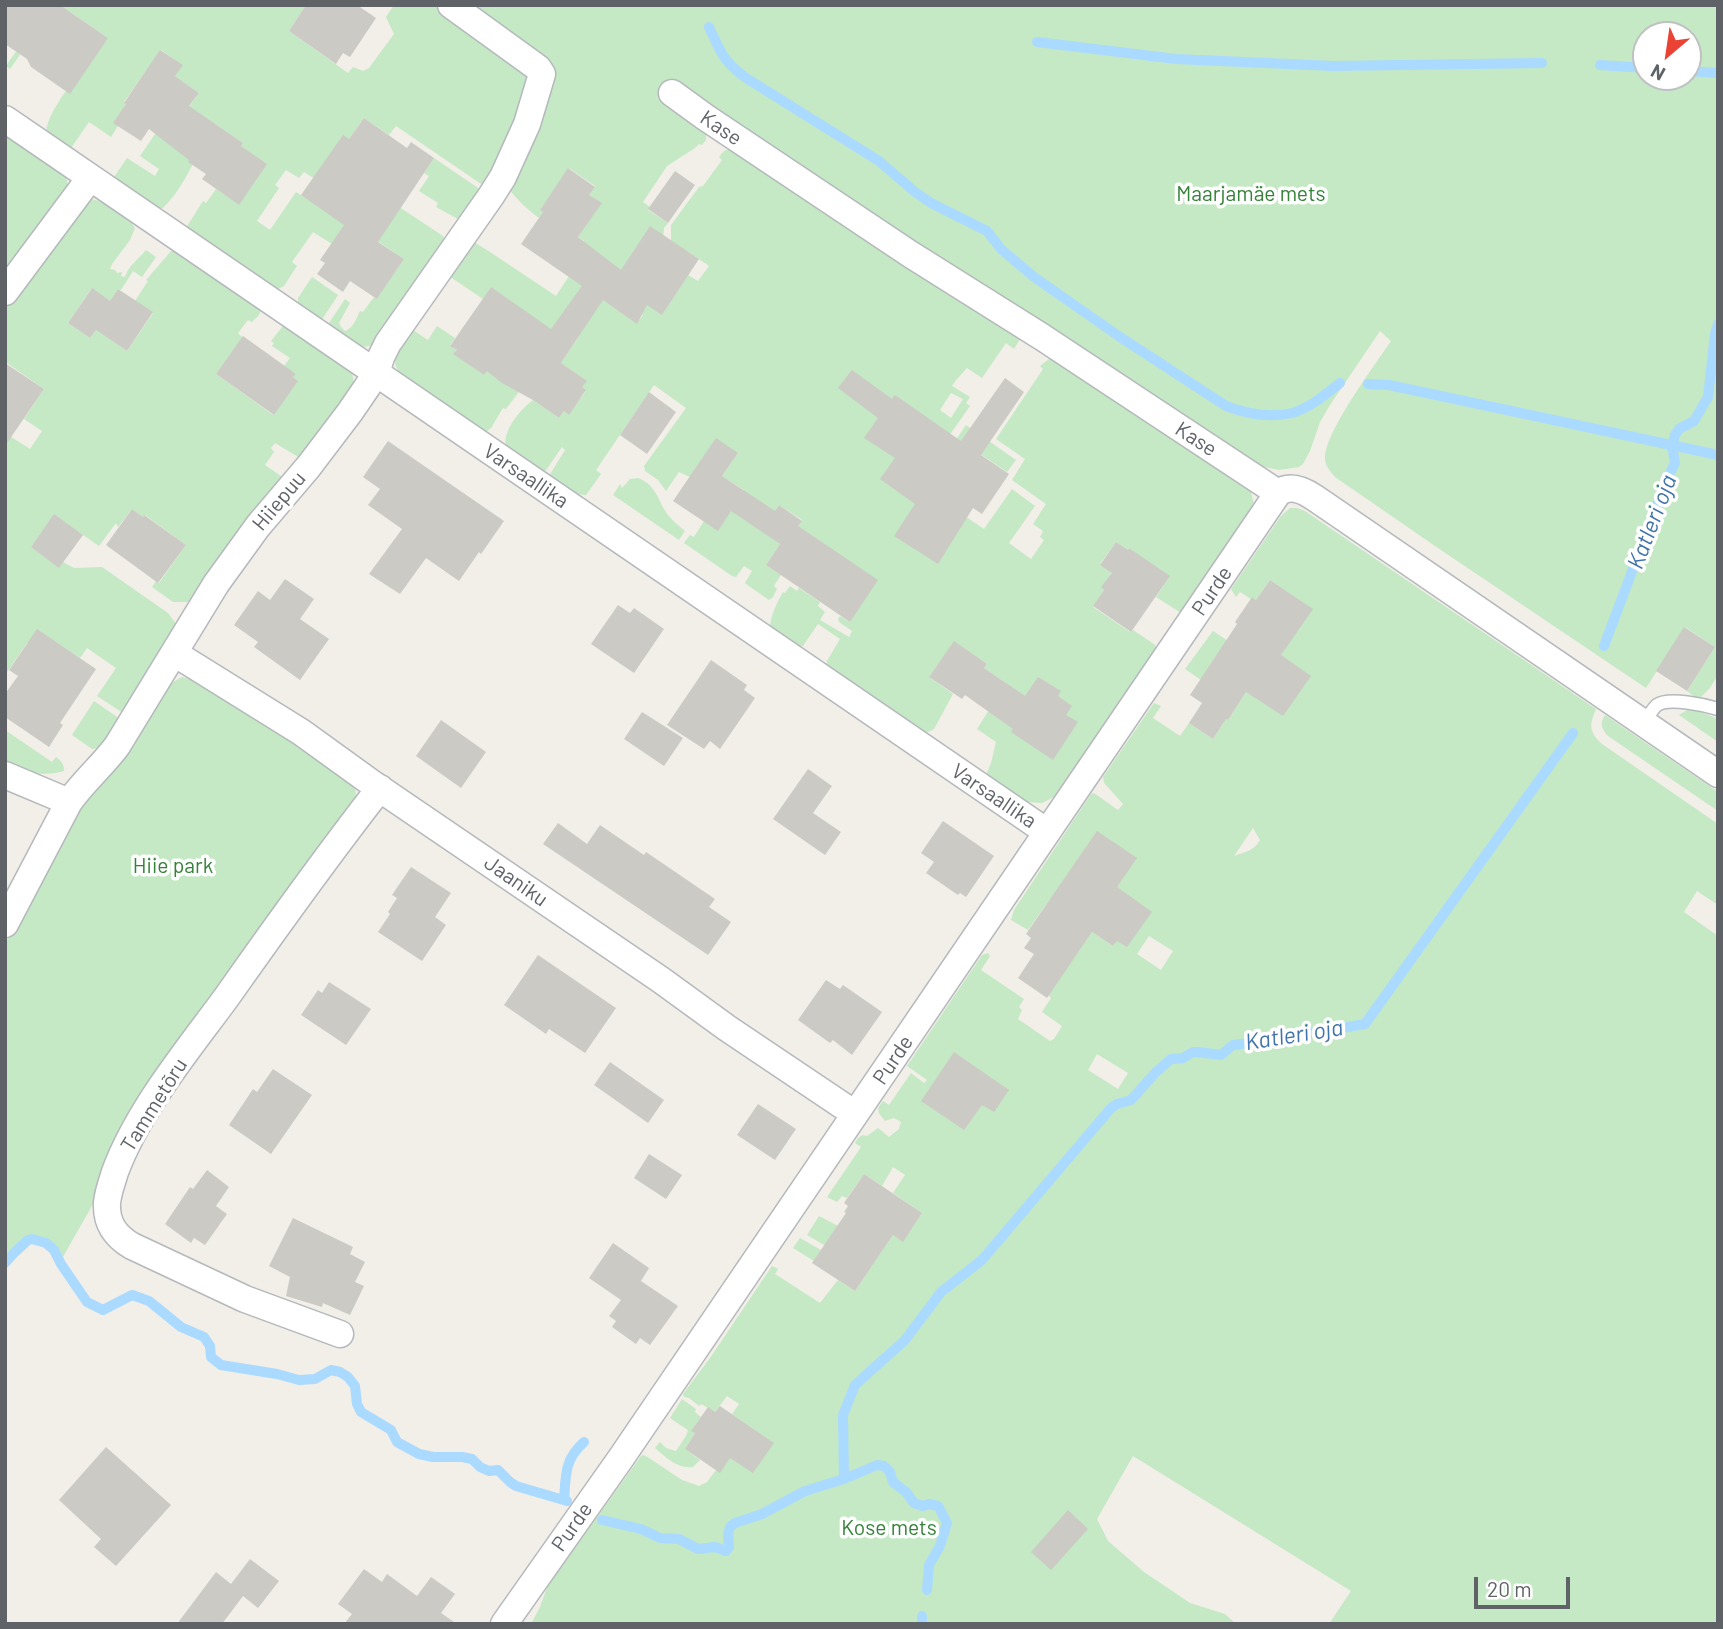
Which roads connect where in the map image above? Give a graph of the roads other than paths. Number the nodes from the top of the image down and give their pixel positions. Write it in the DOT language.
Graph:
graph roads {
  1 [pos="450,5"];
  2 [pos="672,93"];
  3 [pos="5,119"];
  4 [pos="90,178"];
  5 [pos="5,292"];
  6 [pos="376,374"];
  7 [pos="1278,493"];
  8 [pos="174,653"];
  9 [pos="1718,709"];
  10 [pos="1644,723"];
  11 [pos="1718,774"];
  12 [pos="5,775"];
  13 [pos="380,788"];
  14 [pos="69,802"];
  15 [pos="1047,832"];
  16 [pos="5,924"];
  17 [pos="855,1114"];
  18 [pos="340,1334"];
  19 [pos="504,1624"];
  1 -- 6 [label="street, Hiiepuu"];
  2 -- 7 [label="street, Kase"];
  3 -- 4 [label="street, Varsaallika"];
  4 -- 5 [label="street"];
  4 -- 6 [label="street, Varsaallika"];
  6 -- 8 [label="street, Hiiepuu"];
  6 -- 15 [label="street, Varsaallika"];
  7 -- 10 [label="street"];
  7 -- 15 [label="street, Purde"];
  8 -- 13 [label="street, Jaaniku"];
  8 -- 14 [label="street, Hiiepuu"];
  9 -- 10 [label="lane"];
  10 -- 11 [label="street"];
  12 -- 14 [label="street"];
  13 -- 17 [label="street, Jaaniku"];
  13 -- 18 [label="street, Tammetõru"];
  14 -- 16 [label="street, Hiiepuu"];
  15 -- 17 [label="street, Purde"];
  17 -- 19 [label="street, Purde"];
}
